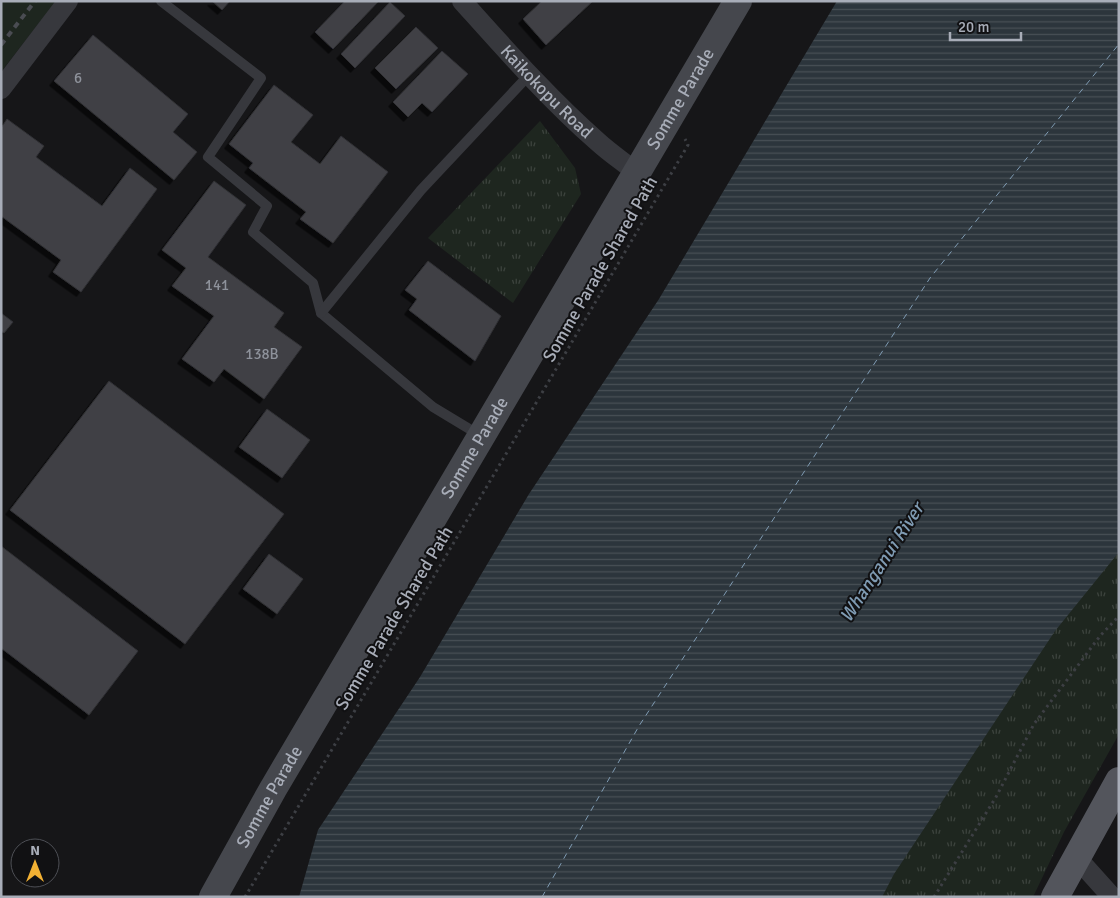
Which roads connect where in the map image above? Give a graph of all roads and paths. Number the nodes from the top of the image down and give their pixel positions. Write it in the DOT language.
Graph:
graph roads {
  1 [pos="68,1"];
  2 [pos="162,1"];
  3 [pos="462,1"];
  4 [pos="738,1"];
  5 [pos="529,75"];
  6 [pos="1,89"];
  7 [pos="688,145"];
  8 [pos="637,173"];
  9 [pos="321,313"];
  10 [pos="482,437"];
  11 [pos="1119,616"];
  12 [pos="1119,781"];
  13 [pos="1077,858"];
  14 [pos="213,897"];
  15 [pos="245,897"];
  16 [pos="934,897"];
  17 [pos="1055,897"];
  18 [pos="1112,897"];
  1 -- 6 [label="street"];
  2 -- 9 [label="lane"];
  3 -- 5 [label="street, Kaikokopu Road"];
  4 -- 8 [label="main road, Somme Parade"];
  5 -- 8 [label="street, Kaikokopu Road"];
  5 -- 9 [label="lane"];
  7 -- 15 [label="path, Somme Parade Shared Path"];
  8 -- 10 [label="main road, Somme Parade"];
  9 -- 10 [label="lane"];
  10 -- 14 [label="main road, Somme Parade"];
  11 -- 16 [label="path"];
  12 -- 13 [label="main road"];
  13 -- 17 [label="main road"];
  13 -- 18 [label="street"];
}
